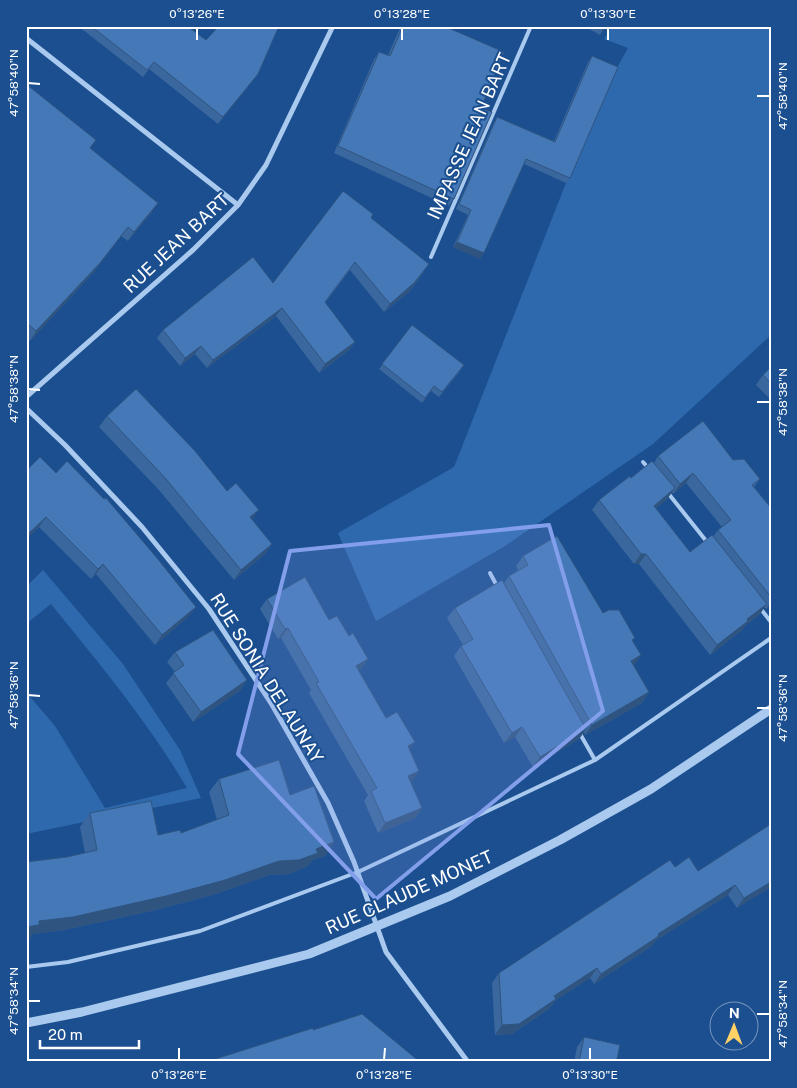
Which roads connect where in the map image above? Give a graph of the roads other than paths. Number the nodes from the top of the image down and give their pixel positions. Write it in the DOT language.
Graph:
graph roads {
  1 [pos="333,26"];
  2 [pos="531,26"];
  3 [pos="26,38"];
  4 [pos="238,205"];
  5 [pos="431,257"];
  6 [pos="26,397"];
  7 [pos="26,408"];
  8 [pos="643,462"];
  9 [pos="655,477"];
  10 [pos="668,492"];
  11 [pos="710,546"];
  12 [pos="490,573"];
  13 [pos="499,590"];
  14 [pos="759,607"];
  15 [pos="771,622"];
  16 [pos="771,638"];
  17 [pos="771,709"];
  18 [pos="576,726"];
  19 [pos="595,760"];
  20 [pos="358,872"];
  21 [pos="377,926"];
  22 [pos="26,967"];
  23 [pos="26,1023"];
  24 [pos="468,1062"];
  1 -- 4 [label="street, RUE JEAN BART"];
  2 -- 5 [label="lane, IMPASSE JEAN BART"];
  3 -- 4 [label="street"];
  4 -- 6 [label="street, RUE JEAN BART"];
  7 -- 20 [label="street, RUE SONIA DELAUNAY"];
  8 -- 9 [label="lane"];
  10 -- 11 [label="lane"];
  12 -- 13 [label="lane"];
  14 -- 15 [label="lane"];
  16 -- 19 [label="lane"];
  17 -- 21 [label="street, RUE CLAUDE MONET"];
  18 -- 19 [label="lane"];
  19 -- 20 [label="lane"];
  20 -- 21 [label="street, RUE SONIA DELAUNAY"];
  20 -- 22 [label="lane"];
  21 -- 23 [label="street, RUE CLAUDE MONET"];
  21 -- 24 [label="street, RUE SONIA DELAUNAY"];
}
